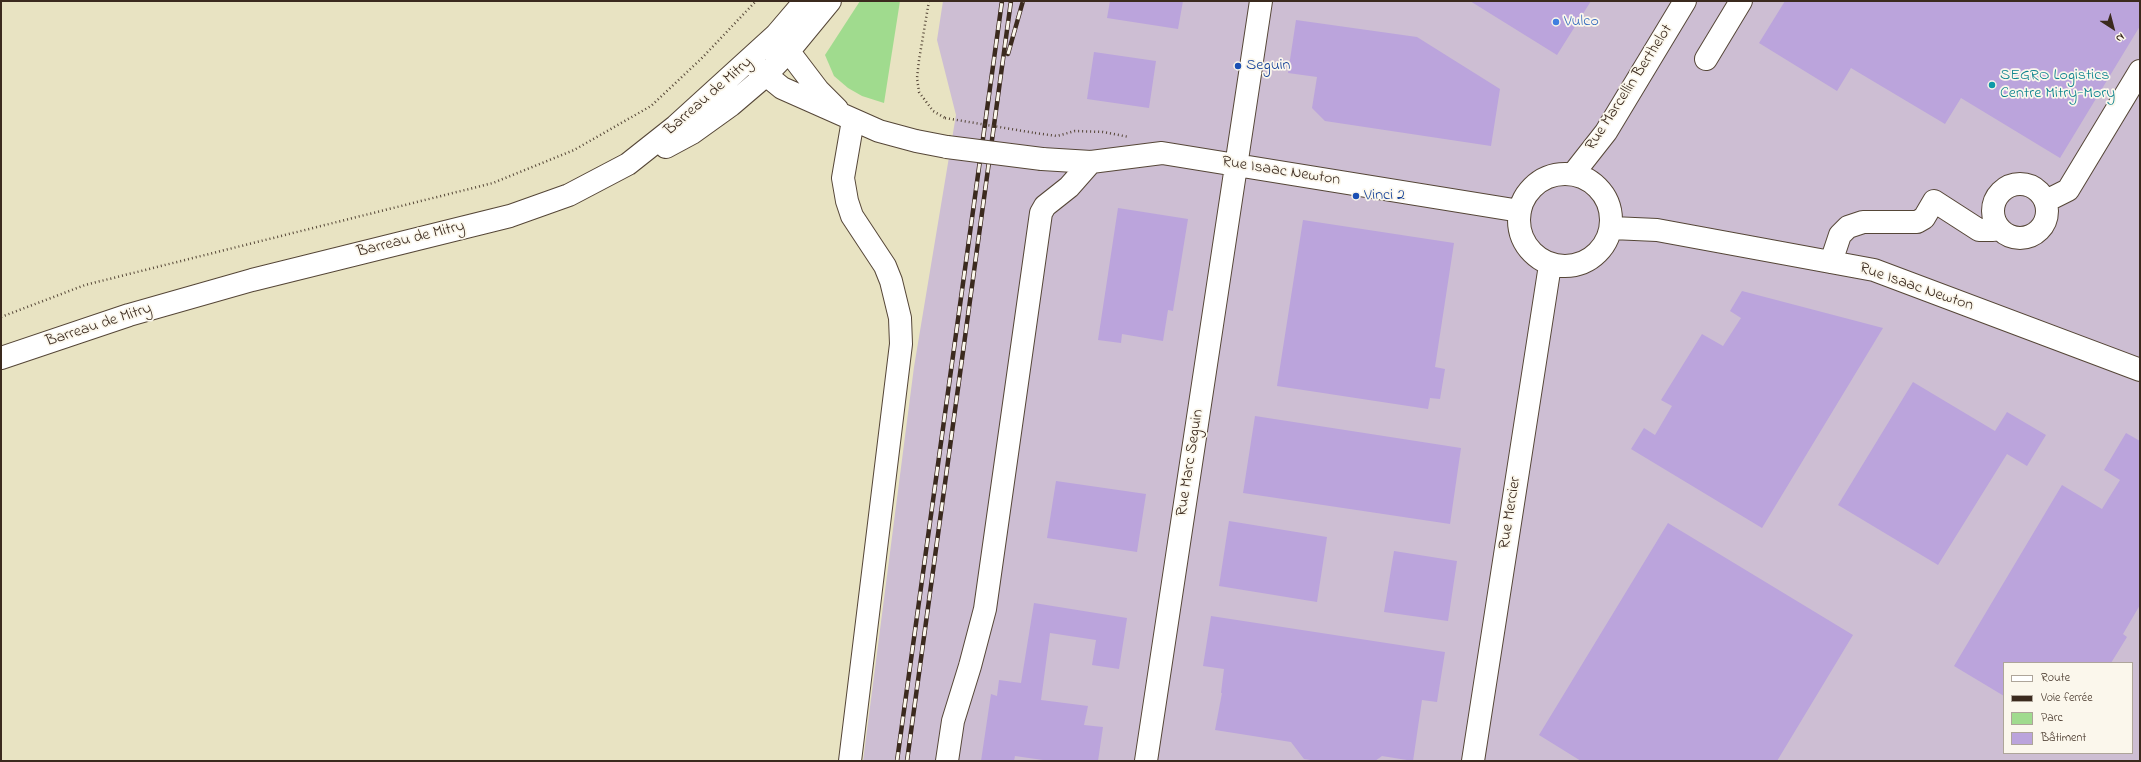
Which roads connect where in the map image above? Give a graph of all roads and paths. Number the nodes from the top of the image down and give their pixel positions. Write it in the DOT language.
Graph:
graph roads {
  1 [pos="756,1"];
  2 [pos="805,1"];
  3 [pos="830,1"];
  4 [pos="929,1"];
  5 [pos="1261,1"];
  6 [pos="1685,1"];
  7 [pos="1740,1"];
  8 [pos="782,44"];
  9 [pos="1706,59"];
  10 [pos="757,68"];
  11 [pos="2140,71"];
  12 [pos="847,116"];
  13 [pos="1136,138"];
  14 [pos="1091,162"];
  15 [pos="1236,165"];
  16 [pos="1573,174"];
  17 [pos="2046,201"];
  18 [pos="1520,211"];
  19 [pos="1998,227"];
  20 [pos="1612,228"];
  21 [pos="1831,262"];
  22 [pos="1550,265"];
  23 [pos="1,317"];
  24 [pos="1,358"];
  25 [pos="2140,370"];
  26 [pos="850,761"];
  27 [pos="947,761"];
  28 [pos="1146,761"];
  29 [pos="1473,761"];
  1 -- 23 [label="path"];
  2 -- 8 [label="street"];
  3 -- 8 [label="street"];
  4 -- 13 [label="path, bridge"];
  5 -- 15 [label="street, Rue Marc Seguin"];
  6 -- 16 [label="street, Rue Marcellin Berthelot"];
  7 -- 9 [label="street"];
  8 -- 10 [label="street, Barreau de Mitry"];
  8 -- 12 [label="street"];
  10 -- 12 [label="street, Rue Isaac Newton"];
  10 -- 24 [label="street, Barreau de Mitry"];
  11 -- 17 [label="street"];
  12 -- 14 [label="street, Rue Isaac Newton, bridge"];
  12 -- 26 [label="street"];
  14 -- 15 [label="street, Rue Isaac Newton"];
  14 -- 27 [label="street"];
  15 -- 18 [label="street, Rue Isaac Newton"];
  15 -- 28 [label="street, Rue Marc Seguin"];
  16 -- 18 [label="street"];
  16 -- 20 [label="street"];
  17 -- 19 [label="street"];
  17 -- 19 [label="street"];
  18 -- 22 [label="street"];
  19 -- 21 [label="street"];
  20 -- 21 [label="street, Rue Isaac Newton"];
  20 -- 22 [label="street"];
  21 -- 25 [label="street, Rue Isaac Newton"];
  22 -- 29 [label="street, Rue Mercier"];
}
